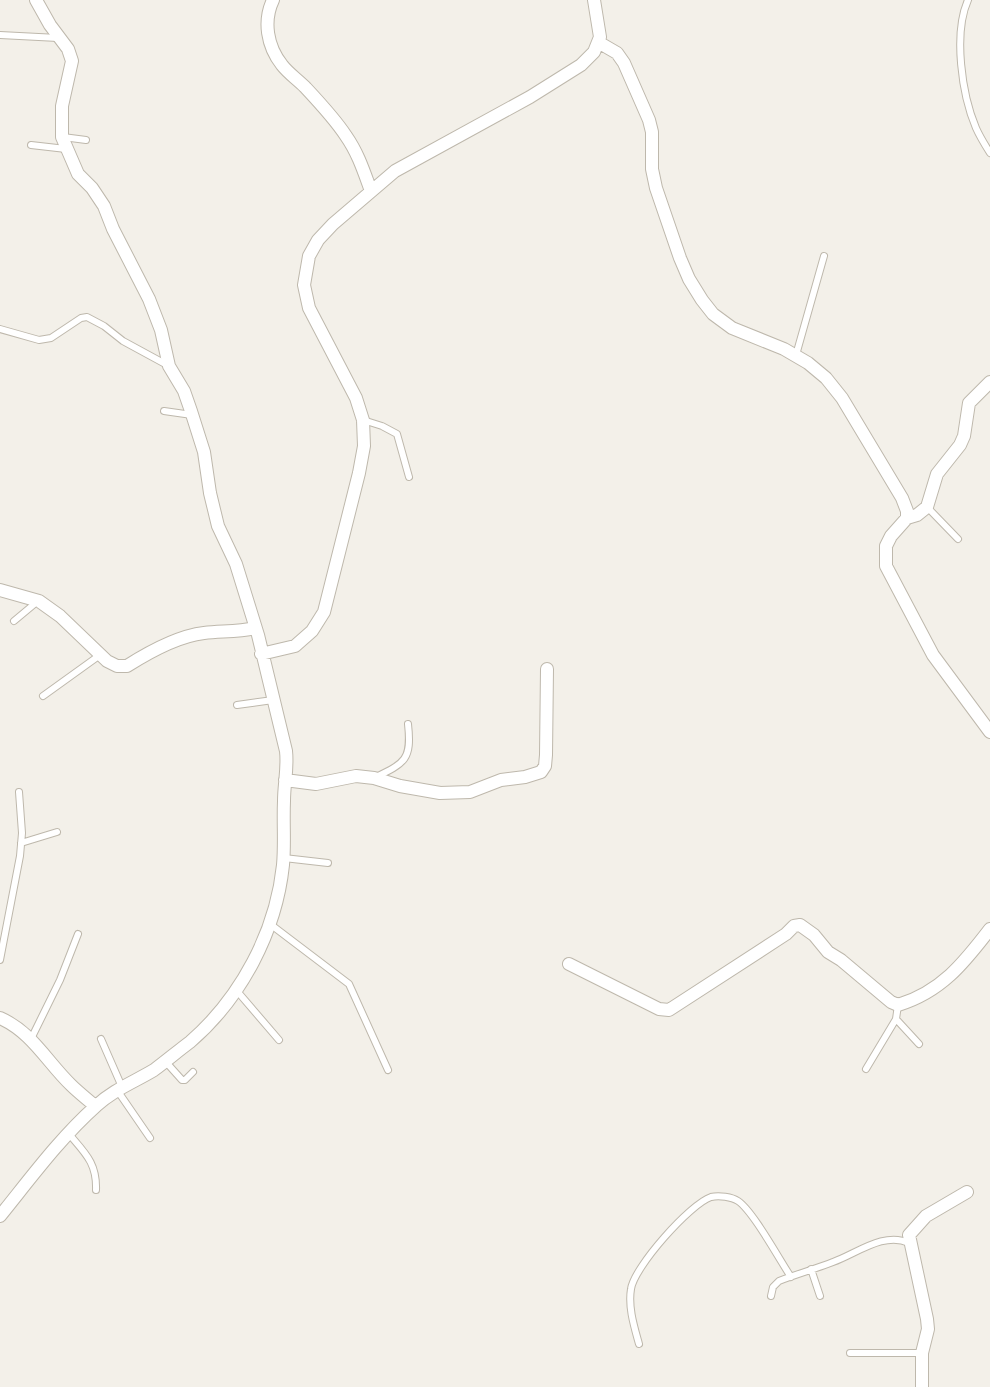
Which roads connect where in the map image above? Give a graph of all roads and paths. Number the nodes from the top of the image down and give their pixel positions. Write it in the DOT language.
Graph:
graph roads {
  1 [pos="36,0"];
  2 [pos="273,0"];
  3 [pos="594,0"];
  4 [pos="968,0"];
  5 [pos="0,35"];
  6 [pos="59,38"];
  7 [pos="598,42"];
  8 [pos="87,141"];
  9 [pos="64,143"];
  10 [pos="31,145"];
  11 [pos="990,153"];
  12 [pos="371,190"];
  13 [pos="824,256"];
  14 [pos="0,329"];
  15 [pos="795,356"];
  16 [pos="169,366"];
  17 [pos="990,382"];
  18 [pos="164,411"];
  19 [pos="193,415"];
  20 [pos="363,420"];
  21 [pos="409,477"];
  22 [pos="927,507"];
  23 [pos="907,518"];
  24 [pos="958,539"];
  25 [pos="0,590"];
  26 [pos="39,601"];
  27 [pos="14,621"];
  28 [pos="255,628"];
  29 [pos="261,654"];
  30 [pos="101,655"];
  31 [pos="547,669"];
  32 [pos="43,696"];
  33 [pos="273,700"];
  34 [pos="237,705"];
  35 [pos="408,724"];
  36 [pos="990,732"];
  37 [pos="374,778"];
  38 [pos="285,780"];
  39 [pos="19,792"];
  40 [pos="57,832"];
  41 [pos="21,843"];
  42 [pos="284,858"];
  43 [pos="328,863"];
  44 [pos="270,924"];
  45 [pos="990,929"];
  46 [pos="78,934"];
  47 [pos="0,960"];
  48 [pos="569,964"];
  49 [pos="237,991"];
  50 [pos="898,1005"];
  51 [pos="0,1018"];
  52 [pos="896,1019"];
  53 [pos="31,1039"];
  54 [pos="101,1039"];
  55 [pos="279,1040"];
  56 [pos="919,1044"];
  57 [pos="165,1061"];
  58 [pos="866,1069"];
  59 [pos="388,1070"];
  60 [pos="193,1072"];
  61 [pos="120,1088"];
  62 [pos="95,1106"];
  63 [pos="69,1134"];
  64 [pos="150,1138"];
  65 [pos="96,1190"];
  66 [pos="967,1192"];
  67 [pos="0,1216"];
  68 [pos="910,1243"];
  69 [pos="811,1269"];
  70 [pos="790,1277"];
  71 [pos="771,1296"];
  72 [pos="820,1296"];
  73 [pos="639,1344"];
  74 [pos="850,1353"];
  75 [pos="922,1353"];
  76 [pos="922,1387"];
  1 -- 6 [label="street"];
  2 -- 12 [label="street"];
  3 -- 7 [label="street"];
  4 -- 11 [label="lane"];
  5 -- 6 [label="lane"];
  6 -- 9 [label="street"];
  7 -- 12 [label="street"];
  7 -- 15 [label="street"];
  8 -- 9 [label="lane"];
  9 -- 10 [label="lane"];
  9 -- 16 [label="street"];
  12 -- 20 [label="street"];
  13 -- 15 [label="lane"];
  14 -- 16 [label="lane"];
  15 -- 23 [label="street"];
  16 -- 19 [label="street"];
  17 -- 22 [label="street"];
  18 -- 19 [label="lane"];
  19 -- 28 [label="street"];
  20 -- 21 [label="lane"];
  20 -- 29 [label="street"];
  22 -- 23 [label="street"];
  22 -- 24 [label="lane"];
  23 -- 36 [label="street"];
  25 -- 26 [label="street"];
  26 -- 27 [label="lane"];
  26 -- 30 [label="street"];
  28 -- 29 [label="street"];
  28 -- 30 [label="street"];
  29 -- 33 [label="street"];
  30 -- 32 [label="lane"];
  31 -- 37 [label="street"];
  33 -- 34 [label="lane"];
  33 -- 38 [label="street"];
  35 -- 37 [label="lane"];
  37 -- 38 [label="street"];
  38 -- 42 [label="street"];
  39 -- 41 [label="lane"];
  40 -- 41 [label="lane"];
  41 -- 47 [label="lane"];
  42 -- 43 [label="lane"];
  42 -- 44 [label="street"];
  44 -- 49 [label="street"];
  44 -- 59 [label="lane"];
  45 -- 50 [label="street"];
  46 -- 53 [label="lane"];
  48 -- 50 [label="street"];
  49 -- 55 [label="lane"];
  49 -- 57 [label="street"];
  50 -- 52 [label="lane"];
  51 -- 53 [label="street"];
  52 -- 56 [label="lane"];
  52 -- 58 [label="lane"];
  53 -- 62 [label="street"];
  54 -- 61 [label="lane"];
  57 -- 60 [label="lane"];
  57 -- 61 [label="street"];
  61 -- 62 [label="street"];
  61 -- 64 [label="lane"];
  62 -- 63 [label="street"];
  63 -- 65 [label="lane"];
  63 -- 67 [label="street"];
  66 -- 68 [label="street"];
  68 -- 69 [label="lane"];
  68 -- 75 [label="street"];
  69 -- 70 [label="lane"];
  69 -- 72 [label="lane"];
  70 -- 71 [label="lane"];
  70 -- 73 [label="lane"];
  74 -- 75 [label="lane"];
  75 -- 76 [label="street"];
}
